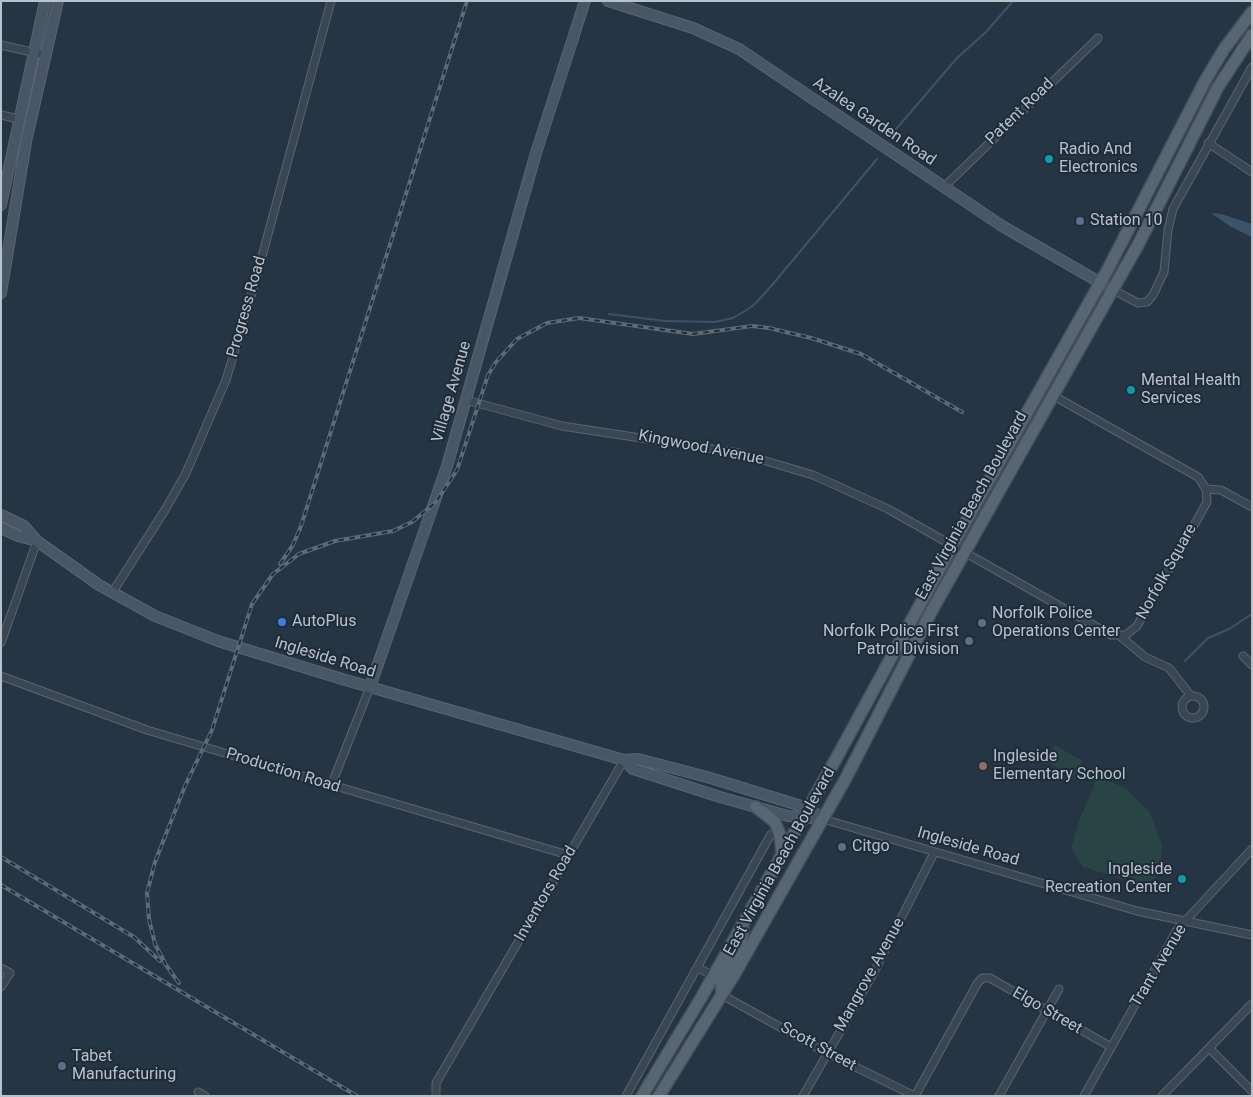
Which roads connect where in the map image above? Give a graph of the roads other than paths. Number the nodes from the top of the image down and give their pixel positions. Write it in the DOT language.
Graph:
graph roads {
  1 [pos="45,1"];
  2 [pos="58,1"];
  3 [pos="331,1"];
  4 [pos="585,1"];
  5 [pos="608,1"];
  6 [pos="1252,12"];
  7 [pos="1252,35"];
  8 [pos="1098,38"];
  9 [pos="1,46"];
  10 [pos="33,53"];
  11 [pos="45,56"];
  12 [pos="1252,67"];
  13 [pos="1,115"];
  14 [pos="19,119"];
  15 [pos="1208,143"];
  16 [pos="1252,172"];
  17 [pos="944,187"];
  18 [pos="2,192"];
  19 [pos="17,194"];
  20 [pos="1,205"];
  21 [pos="1122,242"];
  22 [pos="1135,249"];
  23 [pos="3,264"];
  24 [pos="1100,283"];
  25 [pos="1113,290"];
  26 [pos="1,293"];
  27 [pos="1054,396"];
  28 [pos="466,400"];
  29 [pos="1206,489"];
  30 [pos="1252,507"];
  31 [pos="1,515"];
  32 [pos="1,528"];
  33 [pos="36,541"];
  34 [pos="952,546"];
  35 [pos="965,553"];
  36 [pos="112,592"];
  37 [pos="1120,636"];
  38 [pos="1,643"];
  39 [pos="1243,656"];
  40 [pos="1252,665"];
  41 [pos="1,676"];
  42 [pos="370,688"];
  43 [pos="1191,696"];
  44 [pos="624,760"];
  45 [pos="331,786"];
  46 [pos="756,807"];
  47 [pos="808,808"];
  48 [pos="802,818"];
  49 [pos="823,819"];
  50 [pos="771,834"];
  51 [pos="1252,849"];
  52 [pos="934,852"];
  53 [pos="782,854"];
  54 [pos="568,855"];
  55 [pos="1183,922"];
  56 [pos="743,924"];
  57 [pos="1252,935"];
  58 [pos="1,968"];
  59 [pos="698,968"];
  60 [pos="714,976"];
  61 [pos="1,987"];
  62 [pos="1059,989"];
  63 [pos="722,995"];
  64 [pos="699,1001"];
  65 [pos="1252,1004"];
  66 [pos="1047,1010"];
  67 [pos="1111,1047"];
  68 [pos="1209,1048"];
  69 [pos="827,1053"];
  70 [pos="1252,1091"];
  71 [pos="436,1096"];
  72 [pos="626,1096"];
  73 [pos="642,1096"];
  74 [pos="659,1096"];
  75 [pos="803,1096"];
  76 [pos="915,1096"];
  77 [pos="998,1096"];
  78 [pos="1084,1096"];
  79 [pos="1162,1096"];
  1 -- 10 [label="street"];
  2 -- 11 [label="street"];
  3 -- 36 [label="street, Progress Road"];
  4 -- 28 [label="street, Village Avenue"];
  5 -- 17 [label="street, Azalea Garden Road"];
  6 -- 21 [label="main road, East Virginia Beach Boulevard"];
  7 -- 22 [label="main road, East Virginia Beach Boulevard"];
  8 -- 17 [label="street, Patent Road"];
  9 -- 10 [label="street"];
  10 -- 11 [label="street"];
  10 -- 14 [label="street"];
  11 -- 19 [label="street"];
  12 -- 15 [label="street"];
  13 -- 14 [label="street"];
  14 -- 18 [label="street"];
  15 -- 16 [label="street"];
  15 -- 25 [label="street"];
  17 -- 24 [label="street, Azalea Garden Road"];
  18 -- 19 [label="street"];
  18 -- 20 [label="street"];
  19 -- 23 [label="street"];
  21 -- 22 [label="main road"];
  21 -- 24 [label="main road, East Virginia Beach Boulevard"];
  22 -- 25 [label="main road, East Virginia Beach Boulevard"];
  23 -- 26 [label="street"];
  24 -- 25 [label="street, Azalea Garden Road"];
  24 -- 34 [label="main road, East Virginia Beach Boulevard"];
  25 -- 27 [label="main road, East Virginia Beach Boulevard"];
  27 -- 29 [label="street"];
  27 -- 35 [label="main road, East Virginia Beach Boulevard"];
  28 -- 34 [label="street, Kingwood Avenue"];
  28 -- 42 [label="street, Village Avenue"];
  29 -- 30 [label="street"];
  29 -- 37 [label="street, Norfolk Square"];
  31 -- 33 [label="street, Ingleside Road"];
  32 -- 33 [label="street, Ingleside Road"];
  33 -- 36 [label="street, Ingleside Road"];
  33 -- 38 [label="street"];
  34 -- 35 [label="street"];
  34 -- 47 [label="main road, East Virginia Beach Boulevard"];
  35 -- 37 [label="street"];
  35 -- 49 [label="main road, East Virginia Beach Boulevard"];
  36 -- 42 [label="street, Ingleside Road"];
  37 -- 43 [label="street"];
  39 -- 40 [label="street"];
  41 -- 45 [label="street, Production Road"];
  42 -- 44 [label="street, Ingleside Road"];
  42 -- 45 [label="street, Village Avenue"];
  44 -- 46 [label="street, Ingleside Road"];
  44 -- 47 [label="street, Ingleside Road"];
  44 -- 54 [label="street, Inventors Road"];
  45 -- 54 [label="street, Production Road"];
  46 -- 48 [label="street, Ingleside Road"];
  46 -- 53 [label="main road"];
  47 -- 48 [label="main road, East Virginia Beach Boulevard"];
  47 -- 49 [label="street, Ingleside Road"];
  48 -- 49 [label="street, Ingleside Road"];
  48 -- 53 [label="main road, East Virginia Beach Boulevard"];
  49 -- 52 [label="street, Ingleside Road"];
  49 -- 63 [label="main road, East Virginia Beach Boulevard"];
  50 -- 59 [label="street, East Virginia Beach Boulevard"];
  51 -- 55 [label="street, Trant Avenue"];
  52 -- 55 [label="street, Ingleside Road"];
  52 -- 69 [label="street, Mangrove Avenue"];
  53 -- 56 [label="main road, East Virginia Beach Boulevard"];
  54 -- 71 [label="street, Inventors Road"];
  55 -- 57 [label="street, Ingleside Road"];
  55 -- 67 [label="street, Trant Avenue"];
  56 -- 60 [label="main road, East Virginia Beach Boulevard"];
  56 -- 63 [label="main road"];
  58 -- 61 [label="street"];
  59 -- 60 [label="street"];
  59 -- 72 [label="street, East Virginia Beach Boulevard"];
  60 -- 64 [label="main road, East Virginia Beach Boulevard"];
  62 -- 66 [label="street"];
  63 -- 64 [label="main road"];
  63 -- 69 [label="street, Scott Street"];
  63 -- 74 [label="main road, East Virginia Beach Boulevard"];
  64 -- 73 [label="main road, East Virginia Beach Boulevard"];
  65 -- 68 [label="street"];
  66 -- 67 [label="street, Elgo Street"];
  66 -- 76 [label="street, Elgo Street"];
  66 -- 77 [label="street"];
  67 -- 78 [label="street, Trant Avenue"];
  68 -- 70 [label="street"];
  68 -- 79 [label="street"];
  69 -- 75 [label="street, Mangrove Avenue"];
  69 -- 76 [label="street, Scott Street"];
}
